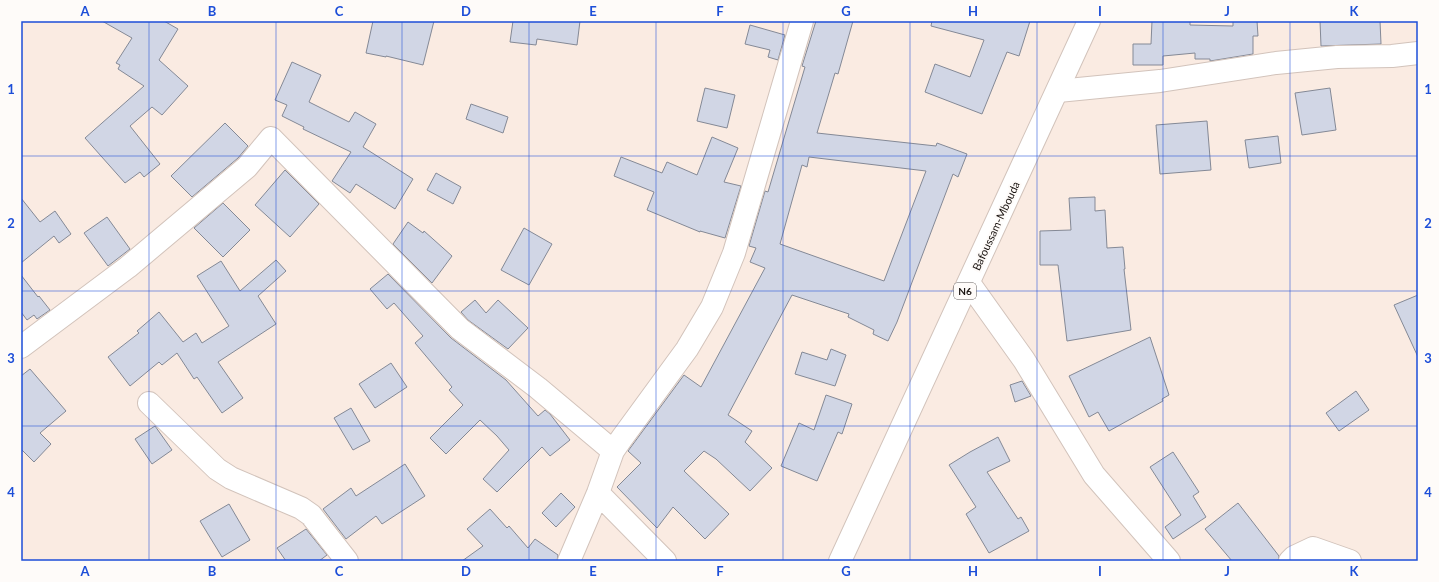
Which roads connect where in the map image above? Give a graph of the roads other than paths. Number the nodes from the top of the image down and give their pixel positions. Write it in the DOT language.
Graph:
graph roads {
  1 [pos="802,21"];
  2 [pos="1089,21"];
  3 [pos="1418,53"];
  4 [pos="1058,91"];
  5 [pos="969,282"];
  6 [pos="21,347"];
  7 [pos="149,403"];
  8 [pos="613,451"];
  9 [pos="598,493"];
  10 [pos="347,561"];
  11 [pos="569,561"];
  12 [pos="665,561"];
  13 [pos="840,561"];
  14 [pos="1169,561"];
  15 [pos="1290,561"];
  16 [pos="1350,561"];
  1 -- 8 [label="main road"];
  2 -- 4 [label="main road, Bafoussam-Mbouda / N6"];
  3 -- 4 [label="main road"];
  4 -- 5 [label="main road, Bafoussam-Mbouda / N6"];
  5 -- 13 [label="main road, Bafoussam-Mbouda / N6"];
  5 -- 14 [label="main road"];
  6 -- 8 [label="main road"];
  7 -- 10 [label="main road"];
  8 -- 9 [label="main road"];
  9 -- 11 [label="main road"];
  9 -- 12 [label="main road"];
  15 -- 16 [label="main road"];
}
